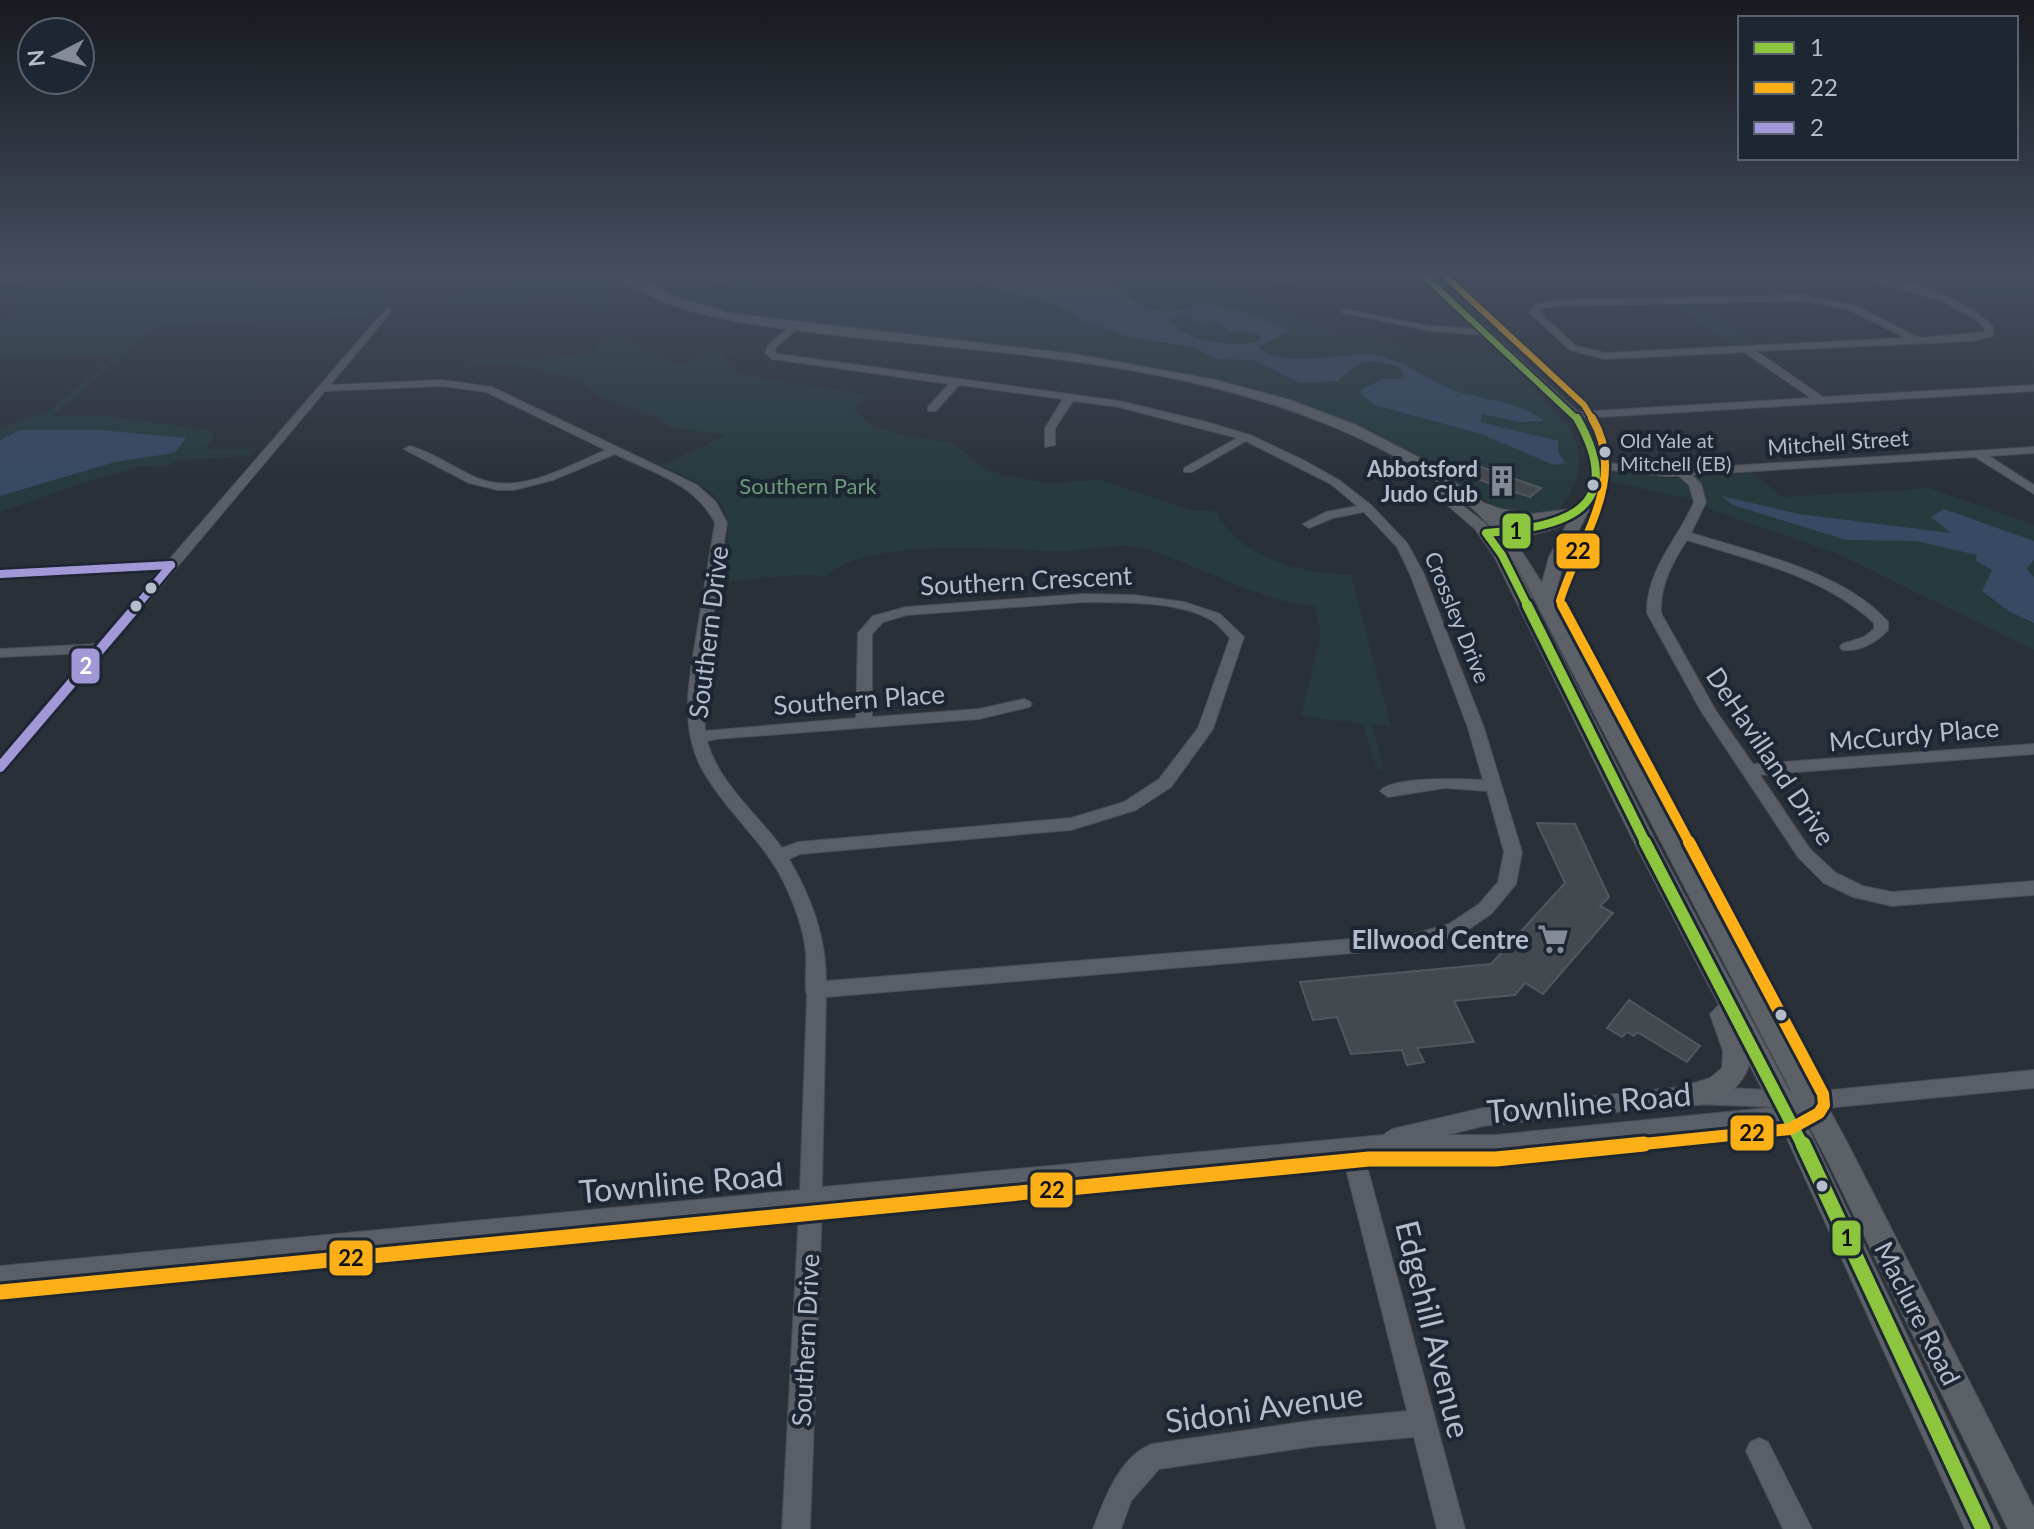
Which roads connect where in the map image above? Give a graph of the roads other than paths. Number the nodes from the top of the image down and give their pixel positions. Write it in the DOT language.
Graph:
graph roads {
  1 [pos="360,343"];
  2 [pos="775,343"];
  3 [pos="889,343"];
  4 [pos="938,343"];
  5 [pos="1497,343"];
  6 [pos="1567,343"];
  7 [pos="1853,343"];
  8 [pos="1746,349"];
  9 [pos="955,383"];
  10 [pos="323,388"];
  11 [pos="2034,388"];
  12 [pos="1070,397"];
  13 [pos="1822,401"];
  14 [pos="932,409"];
  15 [pos="1575,415"];
  16 [pos="1246,437"];
  17 [pos="1049,445"];
  18 [pos="410,449"];
  19 [pos="2034,450"];
  20 [pos="612,451"];
  21 [pos="1976,453"];
  22 [pos="1597,465"];
  23 [pos="1188,470"];
  24 [pos="1682,472"];
  25 [pos="2034,490"];
  26 [pos="1476,504"];
  27 [pos="1367,508"];
  28 [pos="1581,510"];
  29 [pos="1309,524"];
  30 [pos="1495,532"];
  31 [pos="1685,535"];
  32 [pos="171,565"];
  33 [pos="0,574"];
  34 [pos="1545,603"];
  35 [pos="1847,647"];
  36 [pos="101,648"];
  37 [pos="0,653"];
  38 [pos="1024,704"];
  39 [pos="864,722"];
  40 [pos="697,738"];
  41 [pos="2034,749"];
  42 [pos="0,767"];
  43 [pos="1749,770"];
  44 [pos="1495,786"];
  45 [pos="1388,791"];
  46 [pos="778,856"];
  47 [pos="2034,888"];
  48 [pos="1720,984"];
  49 [pos="814,990"];
  50 [pos="2034,1079"];
  51 [pos="1690,1095"];
  52 [pos="1793,1104"];
  53 [pos="1359,1146"];
  54 [pos="811,1201"];
  55 [pos="0,1278"];
  56 [pos="1423,1423"];
  57 [pos="1759,1451"];
  58 [pos="796,1529"];
  59 [pos="1107,1529"];
  60 [pos="1451,1529"];
  61 [pos="1798,1529"];
  62 [pos="1983,1529"];
  63 [pos="2026,1529"];
  1 -- 10 [label="street"];
  2 -- 9 [label="street, Crossley Drive"];
  3 -- 30 [label="main road, Maclure Road"];
  4 -- 26 [label="main road, Maclure Road"];
  5 -- 15 [label="street"];
  6 -- 8 [label="street"];
  7 -- 8 [label="street"];
  8 -- 13 [label="street"];
  9 -- 12 [label="street, Crossley Drive"];
  9 -- 14 [label="street"];
  10 -- 20 [label="street, Southern Drive"];
  10 -- 32 [label="street"];
  11 -- 13 [label="street"];
  12 -- 16 [label="street, Crossley Drive"];
  12 -- 17 [label="street"];
  13 -- 15 [label="street"];
  15 -- 22 [label="street"];
  16 -- 23 [label="street"];
  16 -- 27 [label="street, Crossley Drive"];
  18 -- 20 [label="street"];
  19 -- 21 [label="street, Mitchell Street"];
  20 -- 40 [label="street, Southern Drive"];
  21 -- 24 [label="street, Mitchell Street"];
  21 -- 25 [label="street"];
  22 -- 24 [label="street, Mitchell Street"];
  22 -- 28 [label="street"];
  24 -- 31 [label="street, DeHavilland Drive"];
  26 -- 28 [label="main road"];
  26 -- 30 [label="main road, Maclure Road"];
  27 -- 29 [label="street"];
  27 -- 44 [label="street, Crossley Drive"];
  28 -- 30 [label="street"];
  28 -- 34 [label="main road"];
  30 -- 34 [label="main road, Maclure Road"];
  30 -- 48 [label="main road, Maclure Road"];
  31 -- 35 [label="street"];
  31 -- 43 [label="street, DeHavilland Drive"];
  32 -- 33 [label="street"];
  32 -- 36 [label="street"];
  34 -- 52 [label="main road, Maclure Road"];
  36 -- 37 [label="street"];
  36 -- 42 [label="street"];
  38 -- 39 [label="street, Southern Place"];
  39 -- 40 [label="street, Southern Place"];
  39 -- 46 [label="street, Southern Crescent"];
  40 -- 46 [label="street, Southern Drive"];
  41 -- 43 [label="street, McCurdy Place"];
  43 -- 47 [label="street, DeHavilland Drive"];
  44 -- 45 [label="street"];
  44 -- 49 [label="street, Crossley Drive"];
  46 -- 49 [label="street, Southern Drive"];
  48 -- 51 [label="main road"];
  48 -- 52 [label="main road, Maclure Road"];
  49 -- 54 [label="street, Southern Drive"];
  50 -- 52 [label="street, Townline Road"];
  51 -- 52 [label="street, Townline Road"];
  51 -- 53 [label="street, Townline Road"];
  52 -- 53 [label="street, Townline Road"];
  52 -- 62 [label="main road, Maclure Road"];
  52 -- 63 [label="main road, Maclure Road"];
  53 -- 54 [label="street, Townline Road"];
  53 -- 56 [label="street, Edgehill Avenue"];
  54 -- 55 [label="street, Townline Road"];
  54 -- 58 [label="street, Southern Drive"];
  56 -- 59 [label="street, Sidoni Avenue"];
  56 -- 60 [label="street, Edgehill Avenue"];
  57 -- 61 [label="street"];
}
